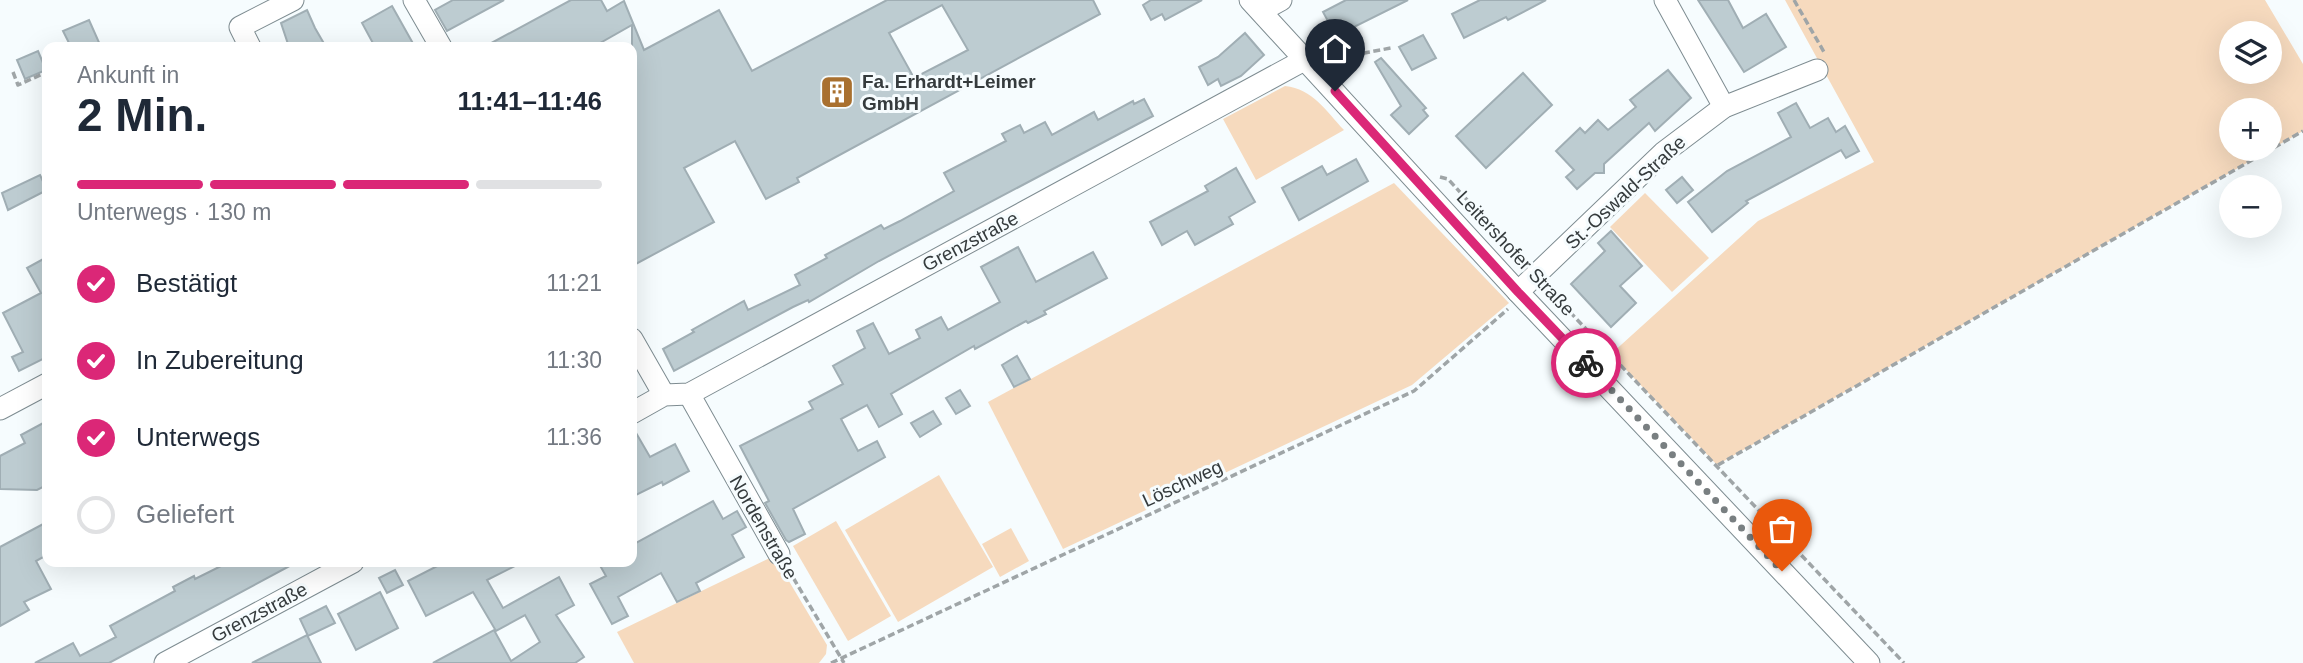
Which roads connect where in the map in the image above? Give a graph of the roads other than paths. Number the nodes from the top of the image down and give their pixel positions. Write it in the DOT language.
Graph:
graph roads {
  1 [pos="293,0"];
  2 [pos="414,0"];
  3 [pos="1281,0"];
  4 [pos="1665,0"];
  5 [pos="1256,5"];
  6 [pos="248,42"];
  7 [pos="438,42"];
  8 [pos="1312,66"];
  9 [pos="1817,70"];
  10 [pos="1724,107"];
  11 [pos="1518,292"];
  12 [pos="637,348"];
  13 [pos="42,387"];
  14 [pos="689,394"];
  15 [pos="664,395"];
  16 [pos="0,410"];
  17 [pos="637,410"];
  18 [pos="779,554"];
  19 [pos="345,567"];
  20 [pos="164,663"];
  21 [pos="1869,663"];
  1 -- 6 [label="street"];
  2 -- 7 [label="street"];
  3 -- 5 [label="street"];
  4 -- 10 [label="street"];
  5 -- 8 [label="street, Leitershofer Straße"];
  8 -- 11 [label="street, Leitershofer Straße"];
  8 -- 14 [label="street, Grenzstraße"];
  9 -- 10 [label="street, St.-Oswald-Straße"];
  10 -- 11 [label="street, St.-Oswald-Straße"];
  11 -- 21 [label="street, Leitershofer Straße"];
  12 -- 15 [label="street"];
  13 -- 16 [label="street"];
  14 -- 15 [label="street, Grenzstraße"];
  14 -- 18 [label="street, Nordenstraße"];
  15 -- 17 [label="street, Grenzstraße"];
  19 -- 20 [label="street, Grenzstraße"];
}
